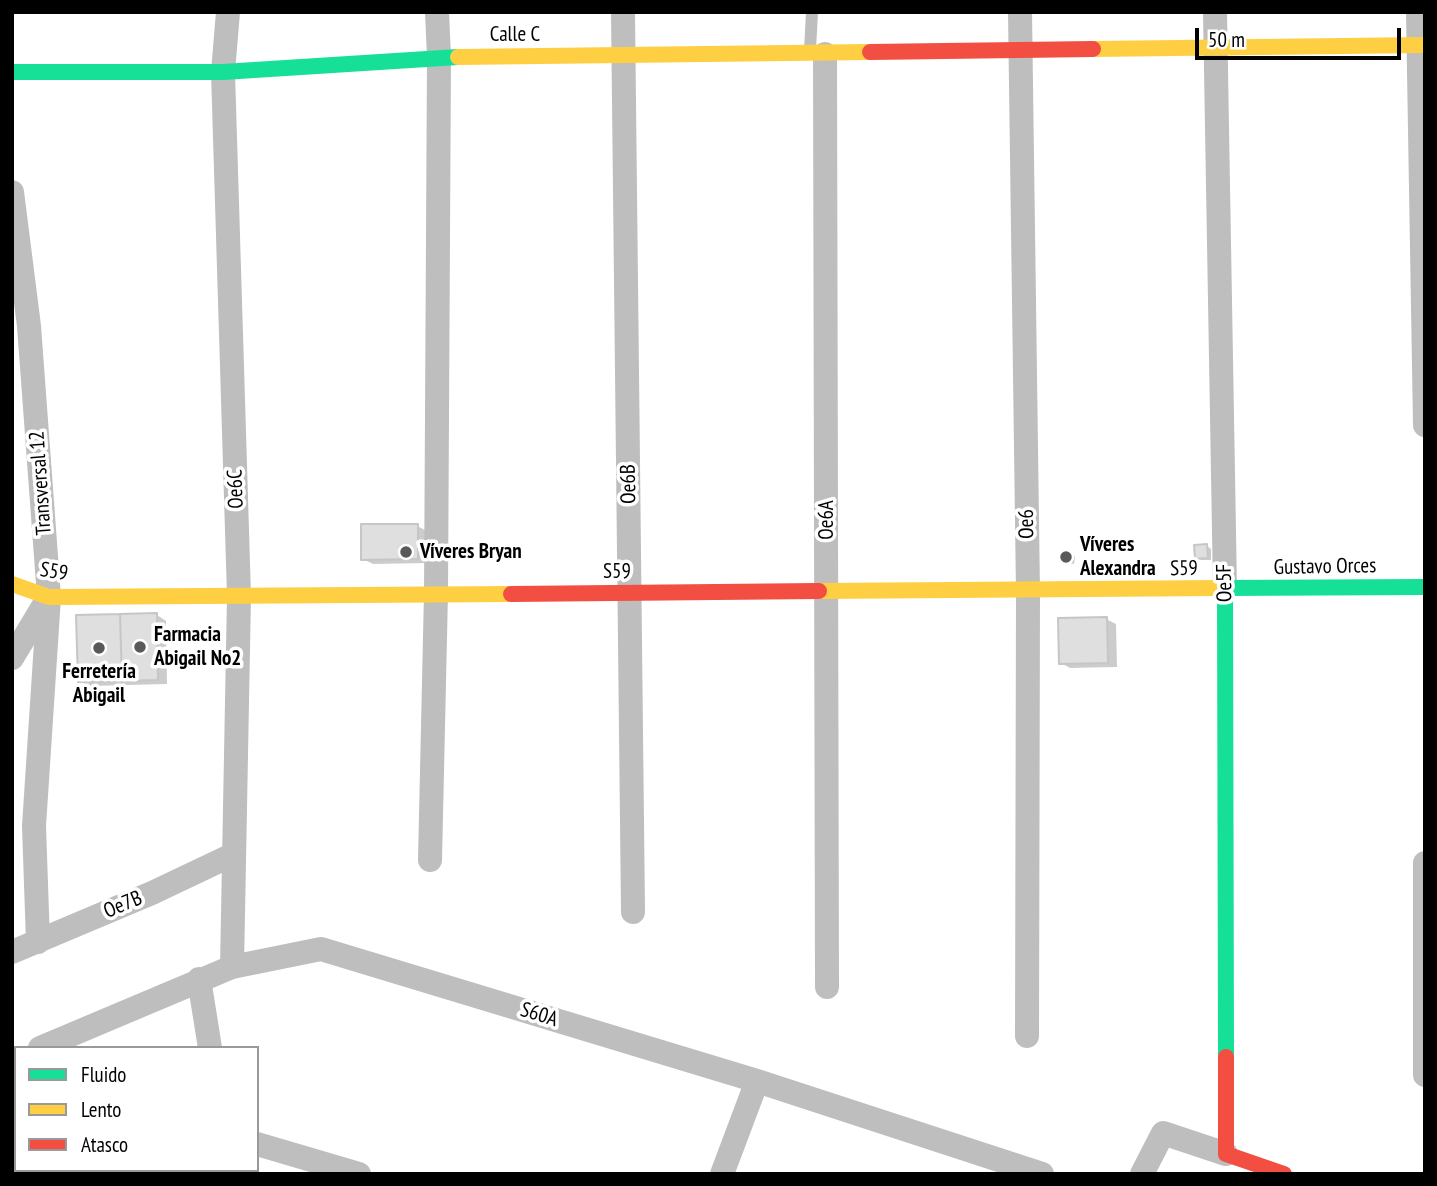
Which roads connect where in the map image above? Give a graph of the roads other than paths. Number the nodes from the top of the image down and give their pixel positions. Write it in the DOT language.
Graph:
graph roads {
  1 [pos="228,12"];
  2 [pos="437,12"];
  3 [pos="623,12"];
  4 [pos="812,12"];
  5 [pos="1020,12"];
  6 [pos="1215,12"];
  7 [pos="1418,12"];
  8 [pos="1422,45"];
  9 [pos="1214,48"];
  10 [pos="1019,51"];
  11 [pos="817,54"];
  12 [pos="624,55"];
  13 [pos="439,57"];
  14 [pos="12,72"];
  15 [pos="223,72"];
  16 [pos="12,192"];
  17 [pos="1425,425"];
  18 [pos="12,584"];
  19 [pos="1425,587"];
  20 [pos="1225,589"];
  21 [pos="827,592"];
  22 [pos="1028,592"];
  23 [pos="436,593"];
  24 [pos="630,593"];
  25 [pos="239,596"];
  26 [pos="49,597"];
  27 [pos="12,658"];
  28 [pos="233,855"];
  29 [pos="430,860"];
  30 [pos="1425,863"];
  31 [pos="633,912"];
  32 [pos="38,942"];
  33 [pos="12,952"];
  34 [pos="232,967"];
  35 [pos="199,979"];
  36 [pos="827,986"];
  37 [pos="1027,1036"];
  38 [pos="45,1046"];
  39 [pos="210,1046"];
  40 [pos="1425,1074"];
  41 [pos="757,1081"];
  42 [pos="259,1145"];
  43 [pos="1226,1154"];
  44 [pos="359,1174"];
  45 [pos="722,1174"];
  46 [pos="1042,1174"];
  47 [pos="1142,1174"];
  48 [pos="1284,1174"];
  1 -- 15 [label="street, Oe6C"];
  2 -- 13 [label="street"];
  3 -- 12 [label="street"];
  4 -- 11 [label="lane"];
  5 -- 10 [label="street, Oe6"];
  6 -- 9 [label="street, Oe5F"];
  7 -- 8 [label="street"];
  8 -- 9 [label="street, Calle C"];
  8 -- 17 [label="street"];
  9 -- 10 [label="street, Calle C"];
  9 -- 20 [label="street, Oe5F"];
  10 -- 11 [label="street, Calle C"];
  10 -- 22 [label="street, Oe6"];
  11 -- 12 [label="street, Calle C"];
  11 -- 21 [label="street, Oe6A"];
  12 -- 13 [label="street, Calle C"];
  12 -- 24 [label="street, Oe6B"];
  13 -- 15 [label="street, Calle C"];
  13 -- 23 [label="street"];
  14 -- 15 [label="street, Calle C"];
  15 -- 25 [label="street, Oe6C"];
  16 -- 26 [label="street, Transversal 12"];
  18 -- 26 [label="street, S59"];
  19 -- 20 [label="street, Gustavo Orces"];
  20 -- 22 [label="street, S59"];
  20 -- 43 [label="street, Oe5F"];
  21 -- 22 [label="street, S59"];
  21 -- 24 [label="street, S59"];
  21 -- 36 [label="street, Oe6A"];
  22 -- 37 [label="street, Oe6"];
  23 -- 24 [label="street, S59"];
  23 -- 25 [label="street, S59"];
  23 -- 29 [label="street"];
  24 -- 31 [label="street, Oe6B"];
  25 -- 26 [label="street, S59"];
  25 -- 28 [label="street, Oe6C"];
  26 -- 27 [label="street"];
  26 -- 32 [label="street, Transversal 12"];
  28 -- 32 [label="street, Oe7B"];
  28 -- 34 [label="street, Oe6C"];
  30 -- 40 [label="street"];
  32 -- 33 [label="street, Oe7B"];
  34 -- 35 [label="street, S60A"];
  34 -- 41 [label="street, S60A"];
  35 -- 38 [label="street, S60A"];
  35 -- 39 [label="street"];
  41 -- 45 [label="street"];
  41 -- 46 [label="street, S60A"];
  42 -- 44 [label="street"];
  43 -- 47 [label="street"];
  43 -- 48 [label="street"];
}
